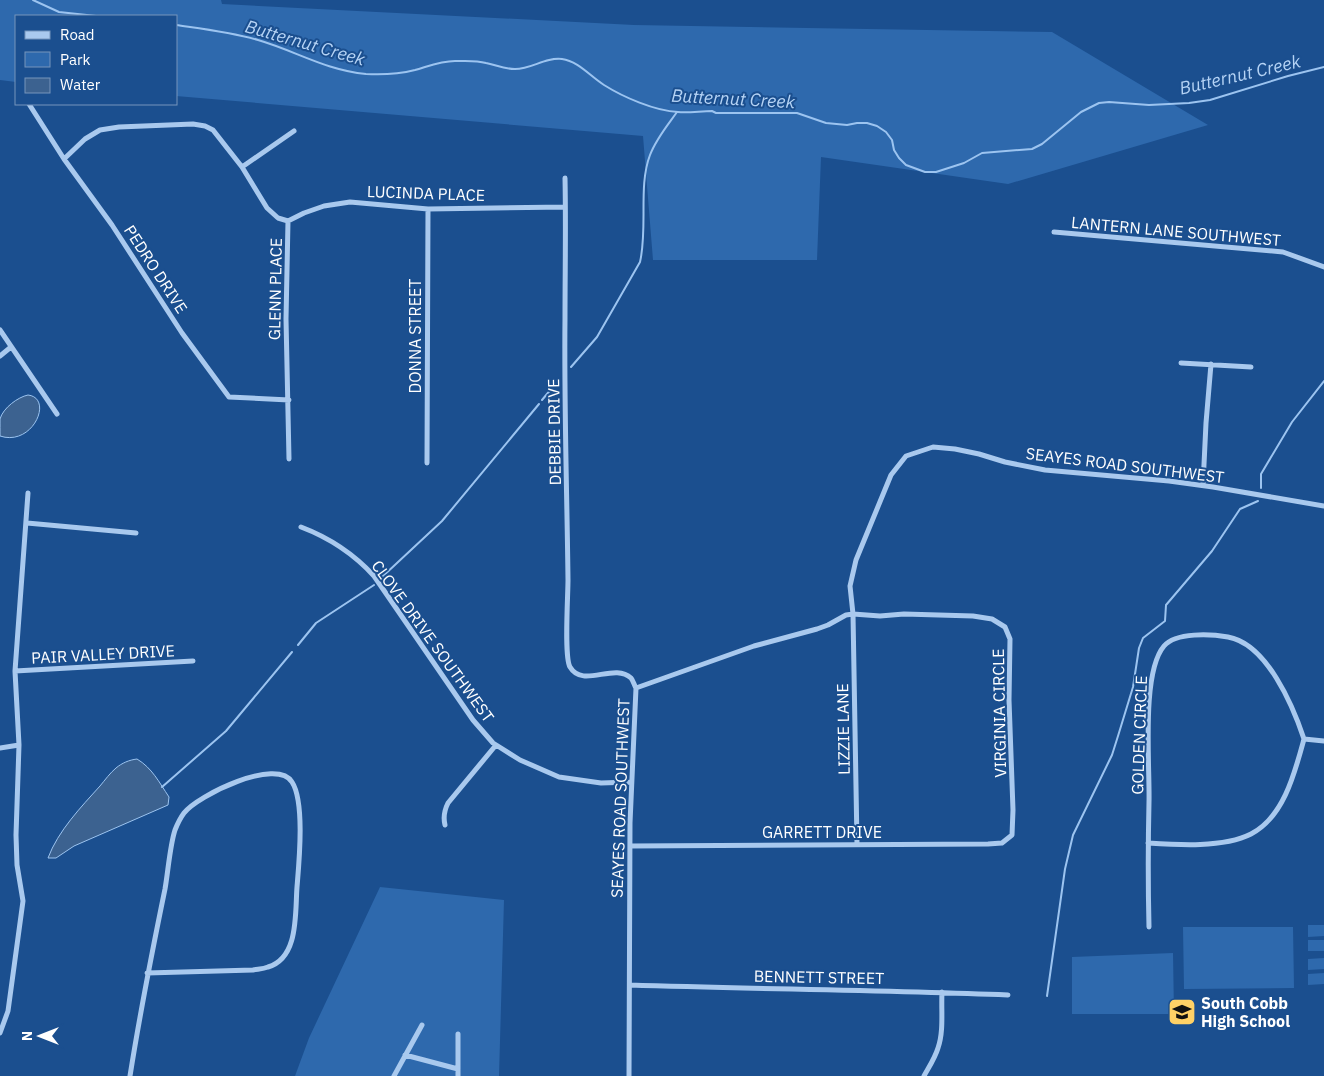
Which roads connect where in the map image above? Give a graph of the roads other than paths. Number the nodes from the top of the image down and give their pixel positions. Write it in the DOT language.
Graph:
graph roads {
  1 [pos="30,105"];
  2 [pos="294,131"];
  3 [pos="64,159"];
  4 [pos="242,167"];
  5 [pos="565,178"];
  6 [pos="565,207"];
  7 [pos="428,209"];
  8 [pos="288,221"];
  9 [pos="1054,232"];
  10 [pos="1324,267"];
  11 [pos="0,330"];
  12 [pos="11,346"];
  13 [pos="0,356"];
  14 [pos="1181,363"];
  15 [pos="1211,364"];
  16 [pos="1251,367"];
  17 [pos="289,400"];
  18 [pos="57,414"];
  19 [pos="289,459"];
  20 [pos="427,463"];
  21 [pos="1204,485"];
  22 [pos="28,493"];
  23 [pos="1324,506"];
  24 [pos="27,523"];
  25 [pos="301,527"];
  26 [pos="136,533"];
  27 [pos="854,614"];
  28 [pos="193,661"];
  29 [pos="15,671"];
  30 [pos="636,688"];
  31 [pos="1304,739"];
  32 [pos="1324,741"];
  33 [pos="19,745"];
  34 [pos="496,745"];
  35 [pos="0,748"];
  36 [pos="631,782"];
  37 [pos="446,825"];
  38 [pos="1012,835"];
  39 [pos="1148,843"];
  40 [pos="857,844"];
  41 [pos="630,846"];
  42 [pos="1148,927"];
  43 [pos="147,973"];
  44 [pos="630,985"];
  45 [pos="942,992"];
  46 [pos="1008,995"];
  47 [pos="422,1025"];
  48 [pos="0,1033"];
  49 [pos="458,1034"];
  50 [pos="405,1055"];
  51 [pos="458,1069"];
  52 [pos="130,1076"];
  53 [pos="394,1076"];
  54 [pos="458,1076"];
  55 [pos="629,1076"];
  56 [pos="924,1076"];
  1 -- 3 [label="street, PEDRO DRIVE"];
  2 -- 4 [label="street"];
  3 -- 4 [label="street, GLENN PLACE"];
  3 -- 17 [label="street, PEDRO DRIVE"];
  4 -- 8 [label="street, GLENN PLACE"];
  5 -- 6 [label="street, DEBBIE DRIVE"];
  6 -- 7 [label="street, LUCINDA PLACE"];
  6 -- 30 [label="street, DEBBIE DRIVE"];
  7 -- 8 [label="street, LUCINDA PLACE"];
  7 -- 20 [label="street, DONNA STREET"];
  8 -- 17 [label="street, GLENN PLACE"];
  9 -- 10 [label="street, LANTERN LANE SOUTHWEST"];
  11 -- 12 [label="street"];
  12 -- 13 [label="street"];
  12 -- 18 [label="street"];
  14 -- 15 [label="street"];
  15 -- 16 [label="street"];
  15 -- 21 [label="street"];
  17 -- 19 [label="street, GLENN PLACE"];
  21 -- 23 [label="street, SEAYES ROAD SOUTHWEST"];
  21 -- 27 [label="street, SEAYES ROAD SOUTHWEST"];
  22 -- 24 [label="street"];
  24 -- 26 [label="street"];
  24 -- 29 [label="street"];
  25 -- 34 [label="street, CLOVE DRIVE SOUTHWEST"];
  27 -- 30 [label="street, SEAYES ROAD SOUTHWEST"];
  27 -- 38 [label="street, VIRGINIA CIRCLE"];
  27 -- 40 [label="street, LIZZIE LANE"];
  28 -- 29 [label="street, PAIR VALLEY DRIVE"];
  29 -- 33 [label="street"];
  30 -- 36 [label="street, SEAYES ROAD SOUTHWEST"];
  31 -- 32 [label="street"];
  31 -- 39 [label="street"];
  31 -- 39 [label="street, GOLDEN CIRCLE"];
  33 -- 35 [label="street"];
  33 -- 48 [label="street"];
  34 -- 36 [label="street, CLOVE DRIVE SOUTHWEST"];
  34 -- 37 [label="street"];
  36 -- 41 [label="street, SEAYES ROAD SOUTHWEST"];
  38 -- 40 [label="street, GARRETT DRIVE"];
  39 -- 42 [label="street, GOLDEN CIRCLE"];
  40 -- 41 [label="street, GARRETT DRIVE"];
  41 -- 44 [label="street, SEAYES ROAD SOUTHWEST"];
  43 -- 43 [label="street"];
  43 -- 52 [label="street"];
  44 -- 45 [label="street, BENNETT STREET"];
  44 -- 55 [label="street, SEAYES ROAD SOUTHWEST"];
  45 -- 46 [label="street, BENNETT STREET"];
  45 -- 56 [label="street"];
  47 -- 50 [label="street"];
  49 -- 51 [label="street"];
  50 -- 51 [label="street"];
  50 -- 53 [label="street"];
  51 -- 54 [label="street"];
}
